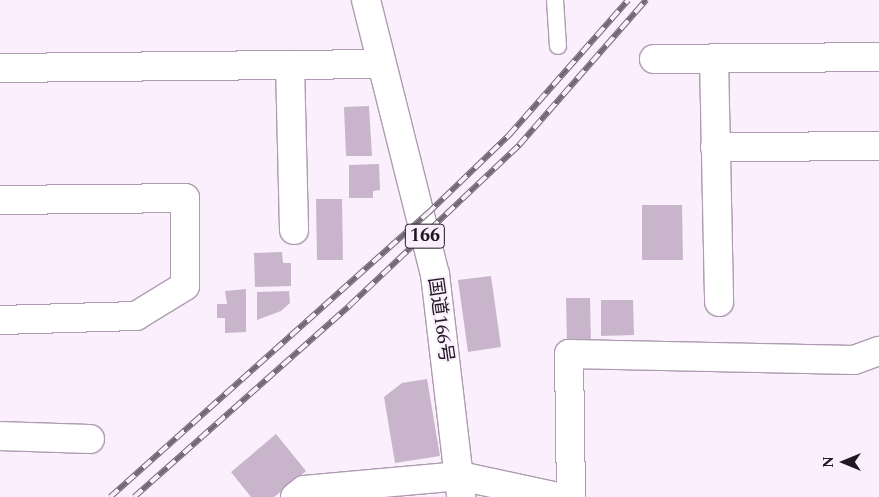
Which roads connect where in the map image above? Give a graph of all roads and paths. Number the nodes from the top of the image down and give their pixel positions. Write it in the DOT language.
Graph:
graph roads {
  1 [pos="366,0"];
  2 [pos="554,0"];
  3 [pos="558,46"];
  4 [pos="879,57"];
  5 [pos="714,58"];
  6 [pos="654,59"];
  7 [pos="380,64"];
  8 [pos="290,65"];
  9 [pos="0,68"];
  10 [pos="879,146"];
  11 [pos="715,147"];
  12 [pos="0,200"];
  13 [pos="294,230"];
  14 [pos="718,302"];
  15 [pos="0,320"];
  16 [pos="879,351"];
  17 [pos="0,436"];
  18 [pos="90,439"];
  19 [pos="460,486"];
  20 [pos="301,495"];
  21 [pos="558,497"];
  22 [pos="571,497"];
  1 -- 7 [label="main road, 国道166号 / 166"];
  2 -- 3 [label="lane"];
  4 -- 5 [label="main road"];
  5 -- 6 [label="main road"];
  5 -- 11 [label="main road"];
  7 -- 8 [label="main road"];
  7 -- 19 [label="main road, 国道166号 / 166"];
  8 -- 9 [label="main road"];
  8 -- 13 [label="main road"];
  10 -- 11 [label="main road"];
  11 -- 14 [label="main road"];
  12 -- 15 [label="main road"];
  16 -- 22 [label="main road"];
  17 -- 18 [label="main road"];
  19 -- 20 [label="main road"];
  19 -- 21 [label="main road"];
}
